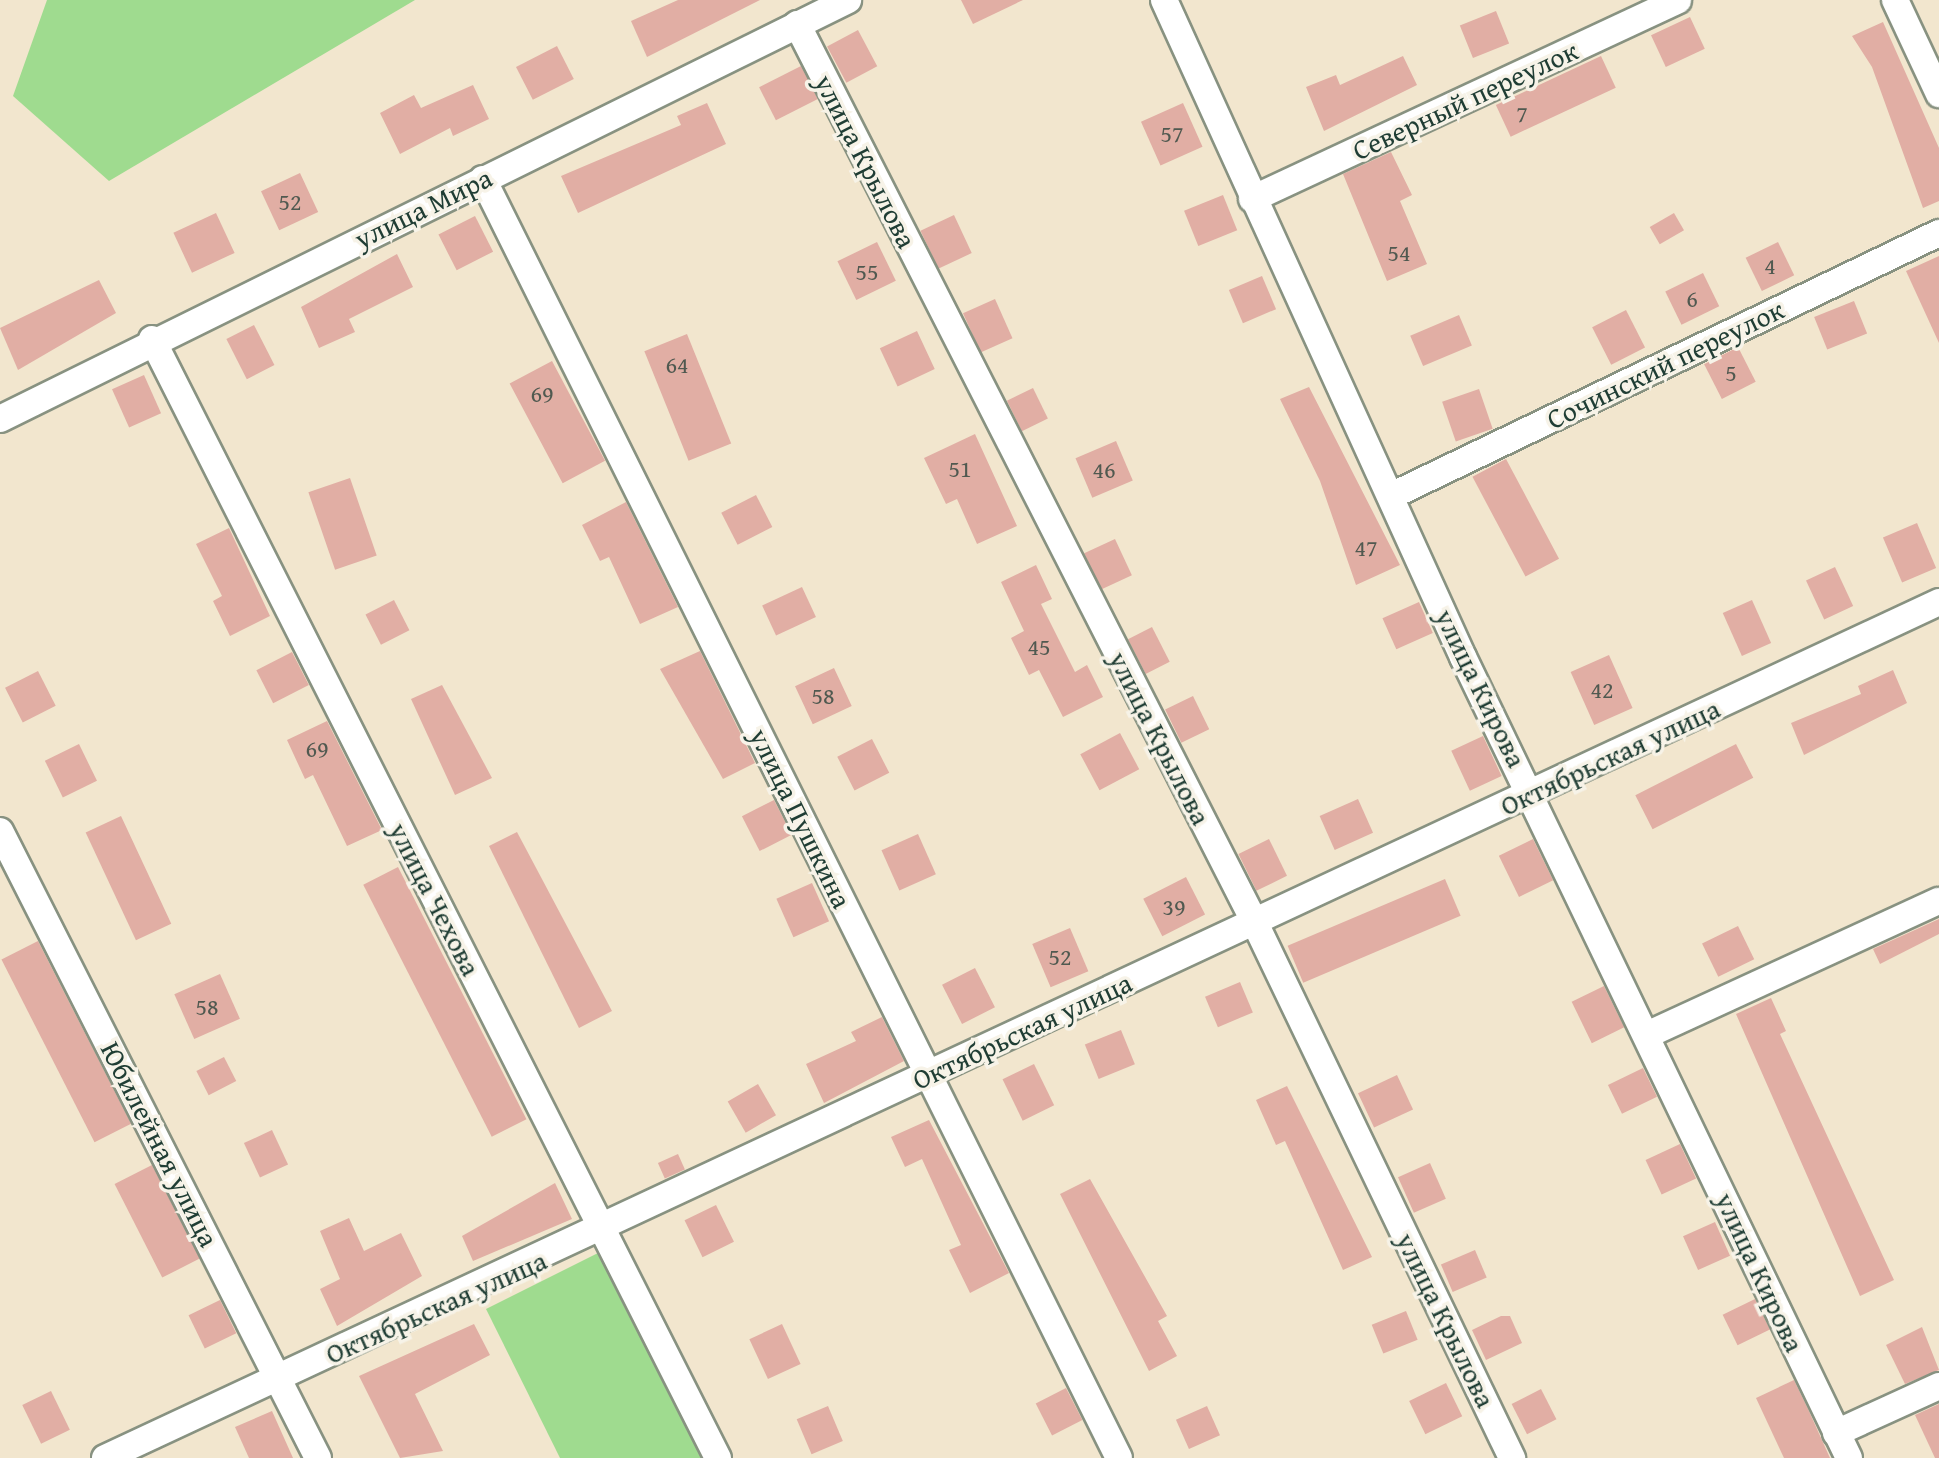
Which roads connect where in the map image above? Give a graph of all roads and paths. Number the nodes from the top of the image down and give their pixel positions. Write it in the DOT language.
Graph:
graph roads {
  1 [pos="848,0"];
  2 [pos="1164,0"];
  3 [pos="1678,0"];
  4 [pos="1895,0"];
  5 [pos="797,24"];
  6 [pos="1939,94"];
  7 [pos="483,179"];
  8 [pos="1252,199"];
  9 [pos="1939,233"];
  10 [pos="152,339"];
  11 [pos="0,419"];
  12 [pos="1391,496"];
  13 [pos="1939,602"];
  14 [pos="1534,793"];
  15 [pos="0,831"];
  16 [pos="1939,901"];
  17 [pos="1255,923"];
  18 [pos="1647,1035"];
  19 [pos="928,1075"];
  20 [pos="603,1231"];
  21 [pos="278,1379"];
  22 [pos="1939,1386"];
  23 [pos="1836,1433"];
  24 [pos="105,1458"];
  25 [pos="318,1458"];
  26 [pos="718,1458"];
  27 [pos="1119,1458"];
  28 [pos="1512,1458"];
  29 [pos="1849,1458"];
  1 -- 5 [label="street, улица Мира"];
  2 -- 8 [label="street, улица Кирова"];
  3 -- 8 [label="street, Северный переулок"];
  4 -- 6 [label="street"];
  5 -- 7 [label="street, улица Мира"];
  5 -- 17 [label="street, улица Крылова"];
  7 -- 10 [label="street, улица Мира"];
  7 -- 19 [label="street, улица Пушкина"];
  8 -- 12 [label="street, улица Кирова"];
  9 -- 12 [label="street, Сочинский переулок"];
  10 -- 11 [label="street, улица Мира"];
  10 -- 20 [label="street, улица Чехова"];
  12 -- 14 [label="street, улица Кирова"];
  13 -- 14 [label="street, Октябрьская улица"];
  14 -- 17 [label="street, Октябрьская улица"];
  14 -- 18 [label="street, улица Кирова"];
  15 -- 21 [label="street, Юбилейная улица"];
  16 -- 18 [label="street"];
  17 -- 19 [label="street, Октябрьская улица"];
  17 -- 28 [label="street, улица Крылова"];
  18 -- 23 [label="street, улица Кирова"];
  19 -- 20 [label="street, Октябрьская улица"];
  19 -- 27 [label="street, улица Пушкина"];
  20 -- 21 [label="street, Октябрьская улица"];
  20 -- 26 [label="street, улица Чехова"];
  21 -- 24 [label="street, Октябрьская улица"];
  21 -- 25 [label="street, Юбилейная улица"];
  22 -- 23 [label="street"];
  23 -- 29 [label="street, улица Кирова"];
}
